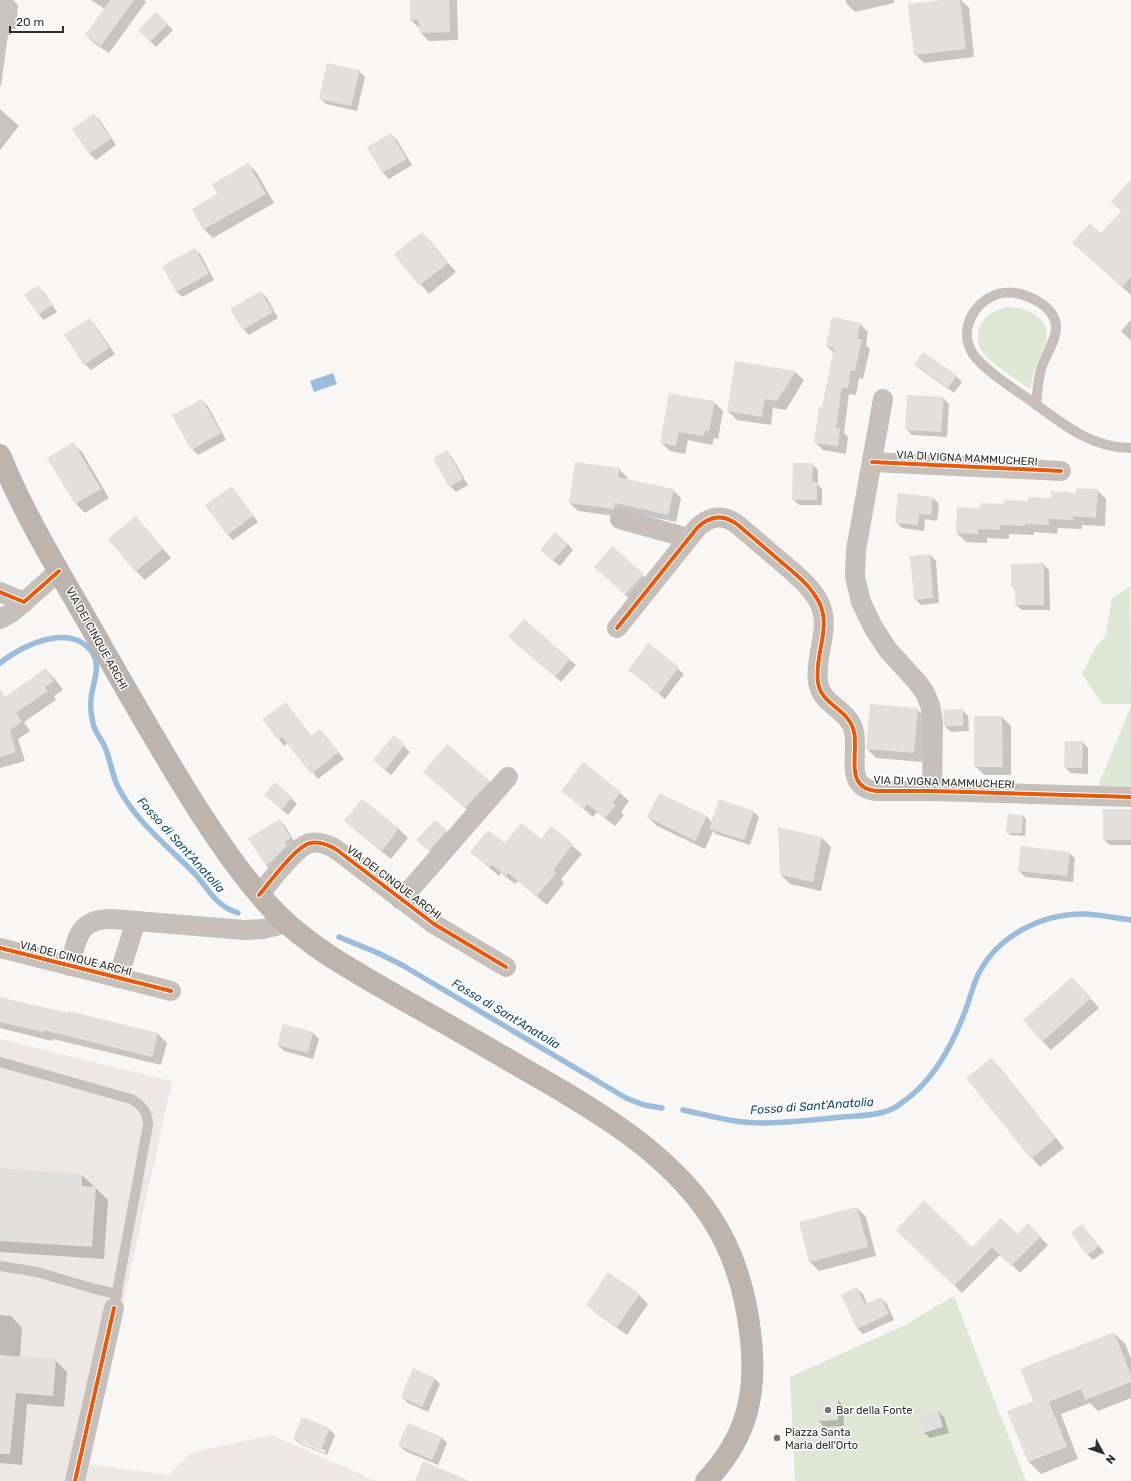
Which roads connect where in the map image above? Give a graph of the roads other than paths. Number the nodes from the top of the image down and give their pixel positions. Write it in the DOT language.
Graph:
graph roads {
  1 [pos="883,399"];
  2 [pos="1036,405"];
  3 [pos="1131,448"];
  4 [pos="0,455"];
  5 [pos="872,462"];
  6 [pos="1061,471"];
  7 [pos="620,519"];
  8 [pos="688,538"];
  9 [pos="59,571"];
  10 [pos="0,592"];
  11 [pos="24,602"];
  12 [pos="0,619"];
  13 [pos="617,628"];
  14 [pos="508,777"];
  15 [pos="932,791"];
  16 [pos="1131,797"];
  17 [pos="259,895"];
  18 [pos="401,900"];
  19 [pos="136,921"];
  20 [pos="287,923"];
  21 [pos="0,948"];
  22 [pos="70,966"];
  23 [pos="506,967"];
  24 [pos="118,978"];
  25 [pos="171,991"];
  26 [pos="0,1062"];
  27 [pos="0,1266"];
  28 [pos="116,1301"];
  29 [pos="75,1481"];
  30 [pos="706,1481"];
  1 -- 5 [label="street, VIA DI VIGNA MAMMUCHERI"];
  2 -- 2 [label="lane"];
  2 -- 3 [label="lane"];
  4 -- 9 [label="main road, VIA DEI CINQUE ARCHI"];
  5 -- 6 [label="street, VIA DI VIGNA MAMMUCHERI"];
  5 -- 15 [label="street, VIA DI VIGNA MAMMUCHERI"];
  7 -- 8 [label="street"];
  8 -- 13 [label="street, VIA DI VIGNA MAMMUCHERI"];
  8 -- 15 [label="street, VIA DI VIGNA MAMMUCHERI"];
  9 -- 11 [label="street"];
  9 -- 17 [label="main road, VIA DEI CINQUE ARCHI"];
  10 -- 11 [label="street"];
  11 -- 12 [label="street"];
  14 -- 18 [label="street, VIA DEI CINQUE ARCHI"];
  15 -- 16 [label="street, VIA DI VIGNA MAMMUCHERI"];
  17 -- 18 [label="street, VIA DEI CINQUE ARCHI"];
  17 -- 20 [label="main road, VIA DEI CINQUE ARCHI"];
  18 -- 23 [label="street, VIA DEI CINQUE ARCHI"];
  19 -- 20 [label="street, VIA DEI CINQUE ARCHI"];
  19 -- 22 [label="street, VIA DEI CINQUE ARCHI"];
  19 -- 24 [label="street, VIA DEI CINQUE ARCHI"];
  20 -- 30 [label="main road, VIA DEI CINQUE ARCHI"];
  21 -- 22 [label="street, VIA DEI CINQUE ARCHI"];
  22 -- 24 [label="street, VIA DEI CINQUE ARCHI"];
  24 -- 25 [label="street, VIA DEI CINQUE ARCHI"];
  26 -- 28 [label="lane"];
  27 -- 28 [label="lane"];
  28 -- 29 [label="street"];
}
